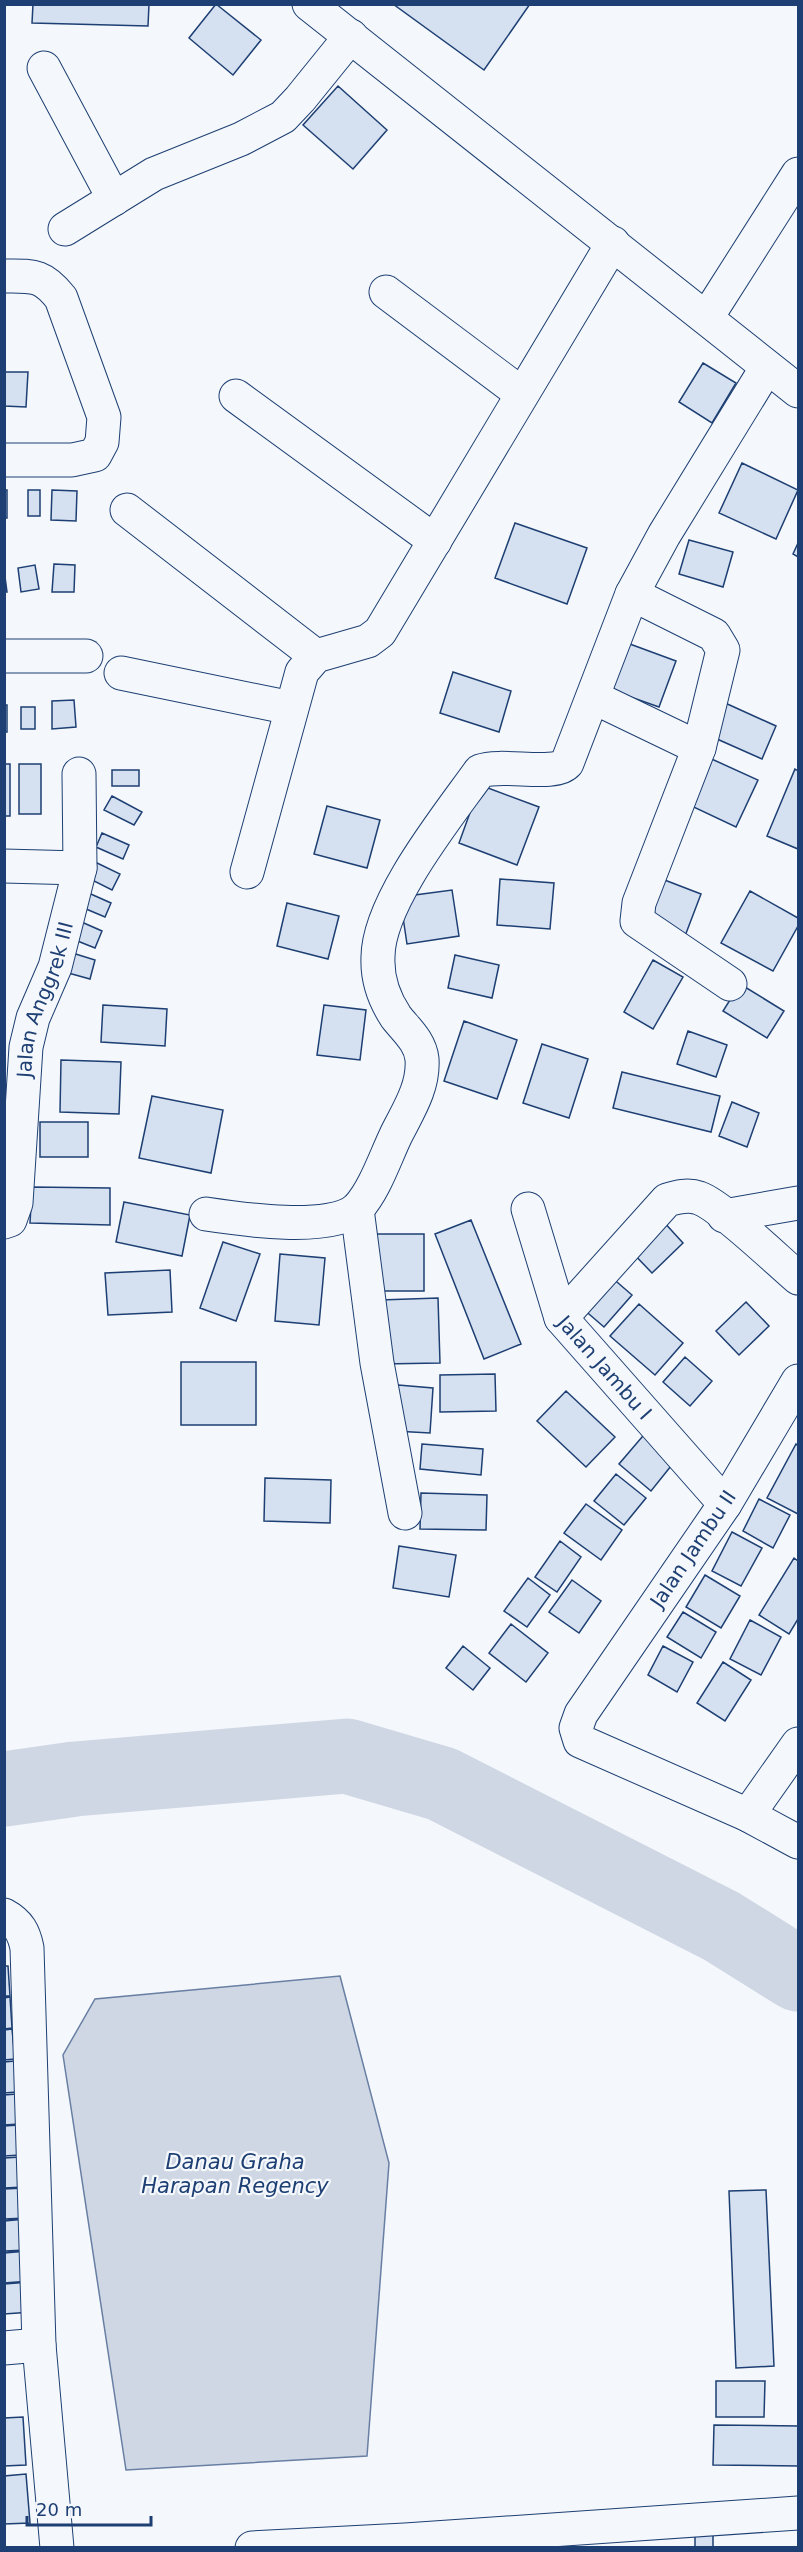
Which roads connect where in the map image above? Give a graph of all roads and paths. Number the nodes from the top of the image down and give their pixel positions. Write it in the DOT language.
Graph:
graph roads {
  1 [pos="309,4"];
  2 [pos="351,36"];
  3 [pos="44,68"];
  4 [pos="798,174"];
  5 [pos="114,199"];
  6 [pos="65,229"];
  7 [pos="613,243"];
  8 [pos="4,276"];
  9 [pos="386,292"];
  10 [pos="707,317"];
  11 [pos="767,367"];
  12 [pos="798,391"];
  13 [pos="522,394"];
  14 [pos="236,396"];
  15 [pos="4,460"];
  16 [pos="127,510"];
  17 [pos="435,541"];
  18 [pos="632,594"];
  19 [pos="4,656"];
  20 [pos="86,656"];
  21 [pos="316,656"];
  22 [pos="121,673"];
  23 [pos="592,697"];
  24 [pos="291,708"];
  25 [pos="699,748"];
  26 [pos="79,774"];
  27 [pos="4,866"];
  28 [pos="80,868"];
  29 [pos="247,872"];
  30 [pos="730,984"];
  31 [pos="15,1047"];
  32 [pos="798,1203"];
  33 [pos="357,1209"];
  34 [pos="528,1209"];
  35 [pos="206,1214"];
  36 [pos="724,1215"];
  37 [pos="4,1222"];
  38 [pos="798,1278"];
  39 [pos="561,1318"];
  40 [pos="798,1381"];
  41 [pos="725,1504"];
  42 [pos="405,1513"];
  43 [pos="798,1744"];
  44 [pos="748,1815"];
  45 [pos="798,1842"];
  46 [pos="4,1915"];
  47 [pos="39,2346"];
  48 [pos="4,2348"];
  49 [pos="798,2513"];
  50 [pos="405,2544"];
  51 [pos="57,2547"];
  52 [pos="252,2547"];
  1 -- 2 [label="street"];
  2 -- 5 [label="street"];
  2 -- 7 [label="street"];
  3 -- 5 [label="street"];
  4 -- 10 [label="street"];
  5 -- 6 [label="street"];
  7 -- 10 [label="street"];
  7 -- 13 [label="street"];
  8 -- 15 [label="street"];
  9 -- 13 [label="street"];
  10 -- 11 [label="street"];
  11 -- 12 [label="street"];
  11 -- 18 [label="street"];
  13 -- 17 [label="street"];
  14 -- 17 [label="street"];
  16 -- 21 [label="street"];
  17 -- 21 [label="street"];
  18 -- 23 [label="street"];
  18 -- 25 [label="street"];
  19 -- 20 [label="street"];
  21 -- 24 [label="street"];
  22 -- 24 [label="street"];
  23 -- 25 [label="street"];
  23 -- 33 [label="street"];
  24 -- 29 [label="street"];
  25 -- 30 [label="street"];
  26 -- 28 [label="street, Jalan Anggrek III"];
  27 -- 28 [label="street"];
  28 -- 31 [label="street, Jalan Anggrek III"];
  31 -- 37 [label="street, Jalan Anggrek III"];
  32 -- 36 [label="street"];
  33 -- 35 [label="street"];
  33 -- 42 [label="street"];
  34 -- 39 [label="street, Jalan Jambu I"];
  36 -- 38 [label="street"];
  36 -- 39 [label="street"];
  39 -- 41 [label="street, Jalan Jambu I"];
  40 -- 41 [label="street, Jalan Jambu II"];
  41 -- 44 [label="street, Jalan Jambu II"];
  43 -- 44 [label="street"];
  44 -- 45 [label="street"];
  46 -- 47 [label="street"];
  47 -- 48 [label="street"];
  47 -- 51 [label="street"];
  49 -- 50 [label="street"];
  50 -- 52 [label="street"];
}
